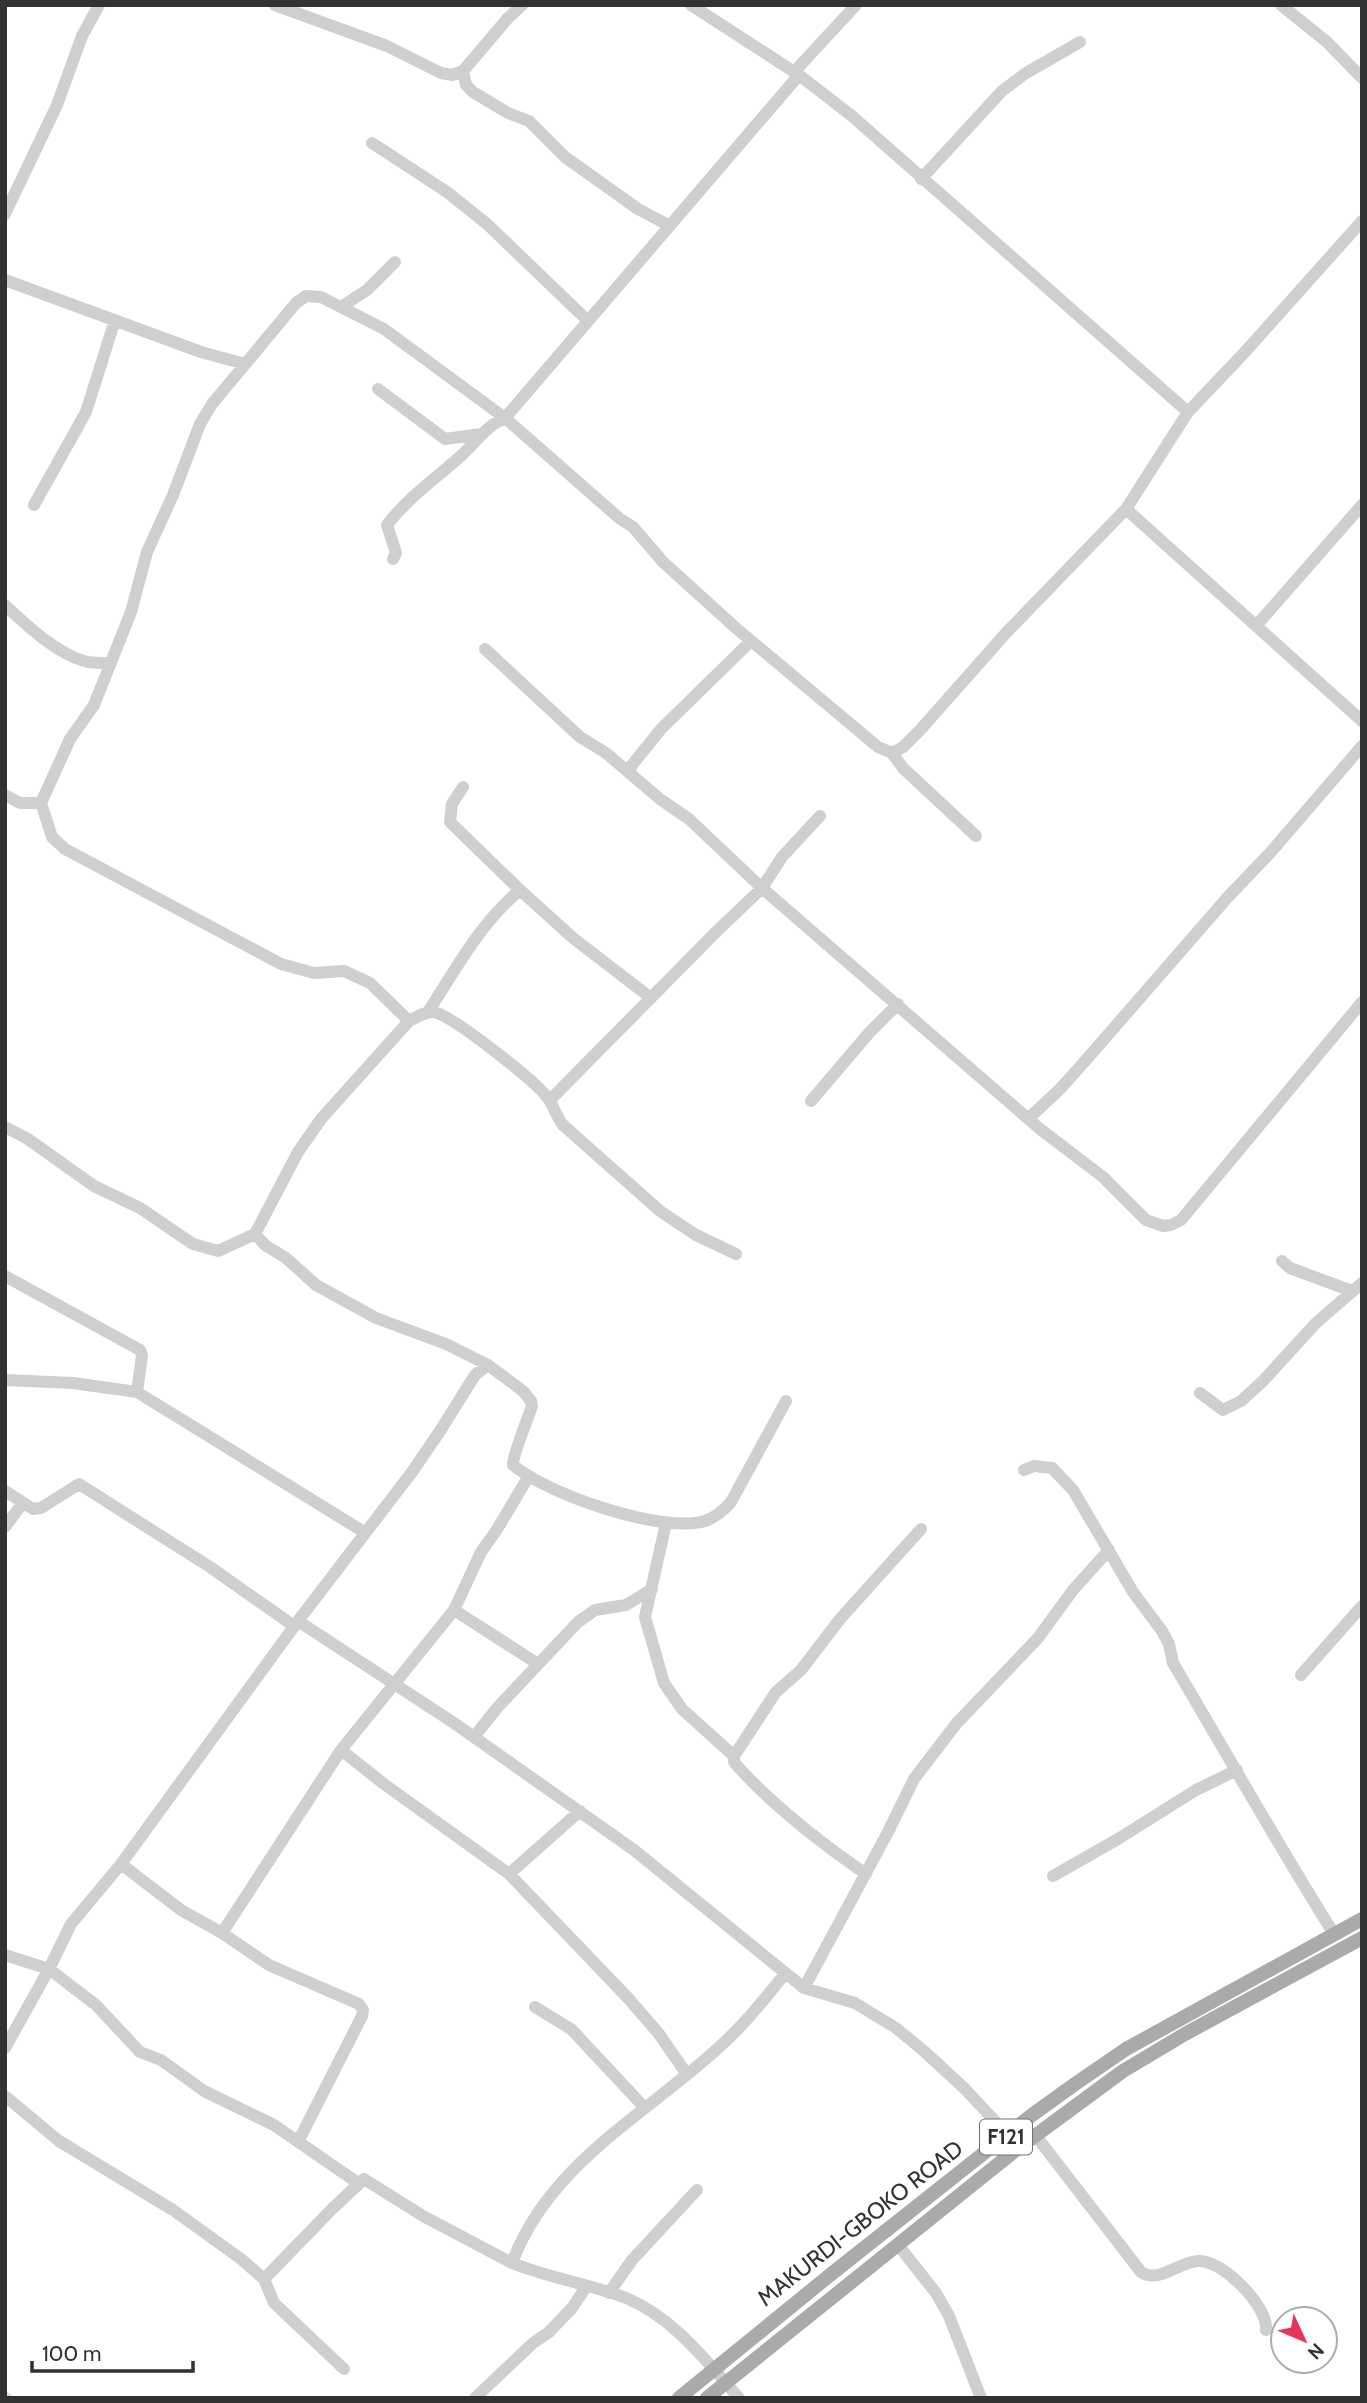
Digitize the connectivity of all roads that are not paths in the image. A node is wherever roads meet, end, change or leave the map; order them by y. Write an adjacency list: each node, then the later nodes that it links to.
1 (99, 5): 13 (street)
2 (275, 5): 8 (street)
3 (522, 5): 8 (street)
4 (691, 5): 9 (street)
5 (856, 5): 9 (street)
6 (1281, 5): 10 (street)
7 (1080, 42): 12 (street)
8 (463, 71): 15 (street)
9 (796, 74): 12 (street); 15 (street)
10 (1362, 78)
11 (372, 143): 20 (street)
12 (920, 179): 23 (street)
13 (5, 214)
14 (1362, 221): 23 (street)
15 (670, 226): 20 (street)
16 (395, 262): 18 (street)
17 (5, 280): 19 (street)
18 (341, 307): 21 (street); 24 (street)
19 (115, 320): 21 (street); 26 (street)
20 (588, 321): 24 (street)
21 (245, 364): 35 (street)
22 (378, 389): 25 (street)
23 (1188, 412): 28 (street)
24 (505, 418): 25 (street); 32 (street)
25 (481, 434): 29 (street)
26 (34, 505)
27 (1362, 505): 31 (street)
28 (1126, 509): 31 (street); 39 (street)
29 (393, 559)
30 (5, 605): 34 (street)
31 (1256, 626): 37 (street)
32 (751, 641): 39 (street); 40 (street)
33 (485, 649): 40 (street)
34 (89, 662): 35 (street); 36 (street)
35 (111, 663): 36 (street)
36 (101, 687): 43 (street)
37 (1362, 721)
38 (1362, 746): 55 (street)
39 (892, 753): 45 (street)
40 (629, 772): 46 (street)
41 (463, 787): 47 (street)
42 (5, 795): 43 (street)
43 (40, 803): 52 (street)
44 (820, 816): 46 (street)
45 (976, 836)
46 (762, 888): 48 (street); 50 (street)
47 (520, 890): 48 (street); 51 (street)
48 (651, 998): 53 (street)
49 (1362, 1002): 55 (street)
50 (898, 1004): 54 (street); 55 (street)
51 (428, 1012): 52 (street); 53 (street)
52 (409, 1021): 57 (street)
53 (550, 1100): 58 (street)
54 (811, 1101)
55 (1029, 1118)
56 (5, 1126): 57 (street)
57 (255, 1234): 62 (street)
58 (736, 1254)
59 (1282, 1261): 61 (street)
60 (5, 1276): 66 (street)
61 (1357, 1287): 67 (street)
62 (466, 1355): 63 (street); 64 (street)
63 (488, 1365): 64 (street); 70 (street)
64 (475, 1375): 76 (street)
65 (5, 1380): 66 (street)
66 (137, 1392): 76 (street)
67 (1200, 1394)
68 (786, 1401): 73 (street)
69 (1024, 1470): 77 (street)
70 (529, 1476): 73 (street); 81 (street)
71 (5, 1491): 72 (street)
72 (22, 1504): 74 (street); 83 (street)
73 (666, 1523): 78 (street)
74 (5, 1527)
75 (921, 1529): 89 (street)
76 (364, 1532): 83 (street)
77 (1109, 1549): 90 (street); 94 (street)
78 (652, 1589): 79 (street); 82 (street)
79 (625, 1605): 82 (street); 84 (street)
80 (1362, 1606): 85 (street)
81 (454, 1610): 84 (street); 86 (street)
82 (645, 1617): 89 (street)
83 (296, 1623): 86 (street); 92 (street)
84 (538, 1664): 87 (street)
85 (1301, 1675)
86 (395, 1685): 87 (street); 88 (street)
87 (474, 1737): 91 (street)
88 (341, 1750): 93 (street); 97 (street)
89 (734, 1756): 94 (street)
90 (1237, 1770): 95 (street); 98 (street)
91 (580, 1811): 93 (street); 102 (street)
92 (121, 1864): 97 (street); 101 (street)
93 (509, 1874): 106 (street)
94 (866, 1874): 103 (street)
95 (1053, 1876)
96 (1362, 1919): 98 (main road, MAKURDI-GBOKO ROAD / F121)
97 (222, 1933): 111 (street)
98 (1334, 1934): 109 (main road, MAKURDI-GBOKO ROAD / F121)
99 (1362, 1938): 110 (main road, F121)
100 (5, 1955): 101 (street)
101 (49, 1969): 105 (street); 111 (street)
102 (785, 1974): 103 (street); 106 (street)
103 (804, 1988): 109 (street)
104 (535, 2007): 108 (street)
105 (5, 2048)
106 (686, 2073): 108 (street)
107 (5, 2096): 116 (street)
108 (645, 2107): 115 (street)
109 (1008, 2135): 121 (main road, MAKURDI-GBOKO ROAD / F121)
110 (1036, 2136): 114 (main road, F121); 119 (street)
111 (298, 2142): 112 (street)
112 (358, 2183): 115 (street); 116 (street)
113 (697, 2190): 118 (street)
114 (898, 2245): 122 (main road, F121); 127 (street)
115 (512, 2263): 117 (street)
116 (264, 2279): 120 (street)
117 (586, 2287): 118 (street); 123 (street)
118 (610, 2293): 121 (street)
119 (1266, 2330)
120 (344, 2369)
121 (712, 2370): 122 (street); 124 (main road, MAKURDI-GBOKO ROAD / F121)
122 (725, 2382): 125 (main road, F121); 126 (street)
123 (475, 2398)
124 (679, 2398)
125 (707, 2398)
126 (740, 2398)
127 (981, 2398)

